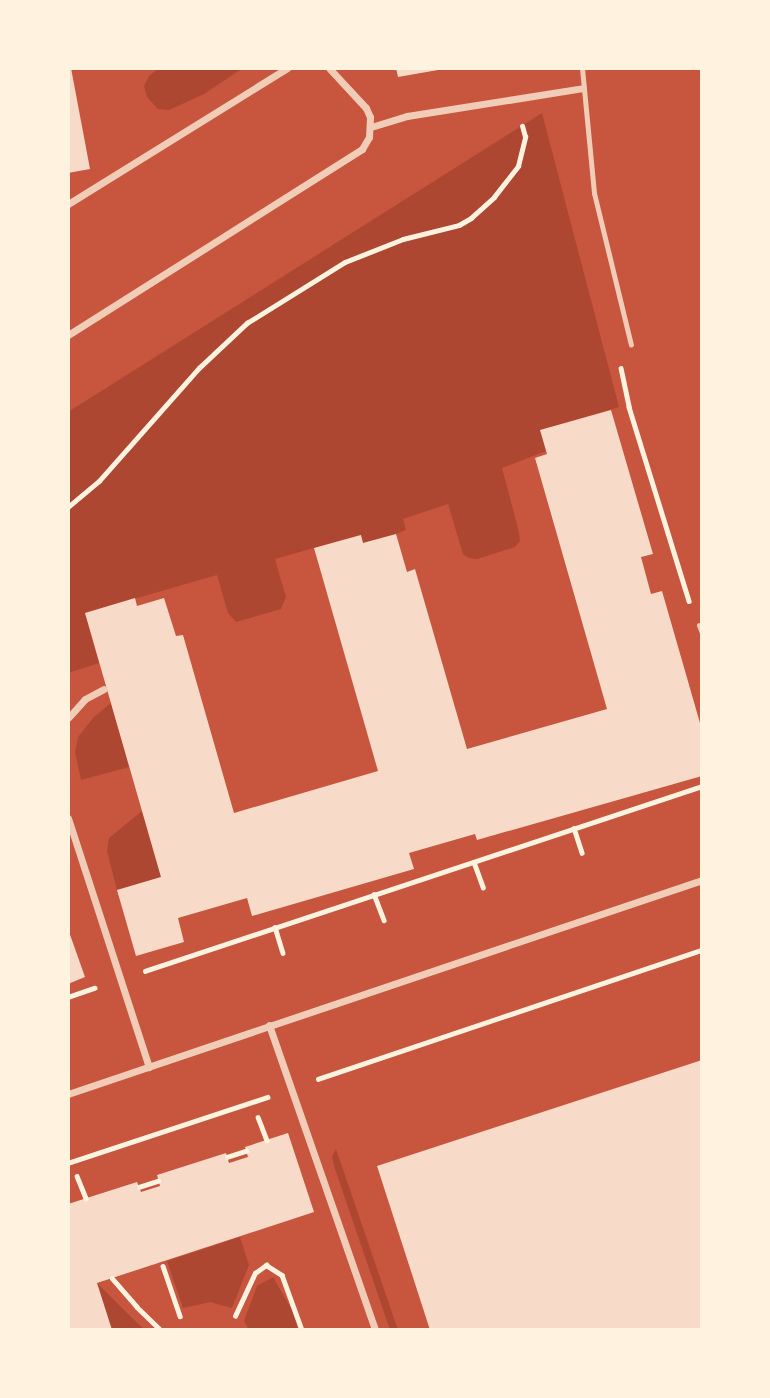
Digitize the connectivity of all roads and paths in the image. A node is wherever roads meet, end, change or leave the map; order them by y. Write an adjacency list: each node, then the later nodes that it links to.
1 (287, 68): 7 (street)
2 (329, 68): 6 (street)
3 (582, 68): 4 (lane)
4 (583, 88): 5 (street); 9 (lane)
5 (516, 100): 6 (street); 10 (path)
6 (371, 127): 8 (street)
7 (68, 204)
8 (68, 335)
9 (631, 345): 11 (path)
10 (68, 507)
11 (690, 605)
12 (699, 625): 13 (lane)
13 (702, 633)
14 (104, 689): 15 (street)
15 (68, 718)
16 (702, 786): 18 (path)
17 (68, 818): 28 (street)
18 (574, 828): 19 (path); 20 (path)
19 (582, 853)
20 (474, 862): 22 (path); 23 (path)
21 (702, 880): 30 (street)
22 (483, 887)
23 (374, 894): 24 (path); 25 (path)
24 (384, 920)
25 (275, 927): 27 (path); 28 (path)
26 (702, 950): 32 (path)
27 (284, 953)
28 (120, 979): 29 (path); 31 (street)
29 (68, 996)
30 (269, 1025): 31 (street); 32 (street)
31 (149, 1067): 33 (street)
32 (290, 1088): 38 (path); 49 (street)
33 (68, 1094)
34 (258, 1117): 35 (path)
35 (267, 1140)
36 (246, 1151): 37 (path)
37 (227, 1157)
38 (68, 1163)
39 (77, 1176): 42 (path)
40 (158, 1181): 41 (path)
41 (139, 1187)
42 (86, 1198)
43 (163, 1266): 45 (path)
44 (112, 1278): 47 (path)
45 (180, 1316)
46 (235, 1316): 48 (path)
47 (162, 1330)
48 (302, 1330)
49 (375, 1330)

